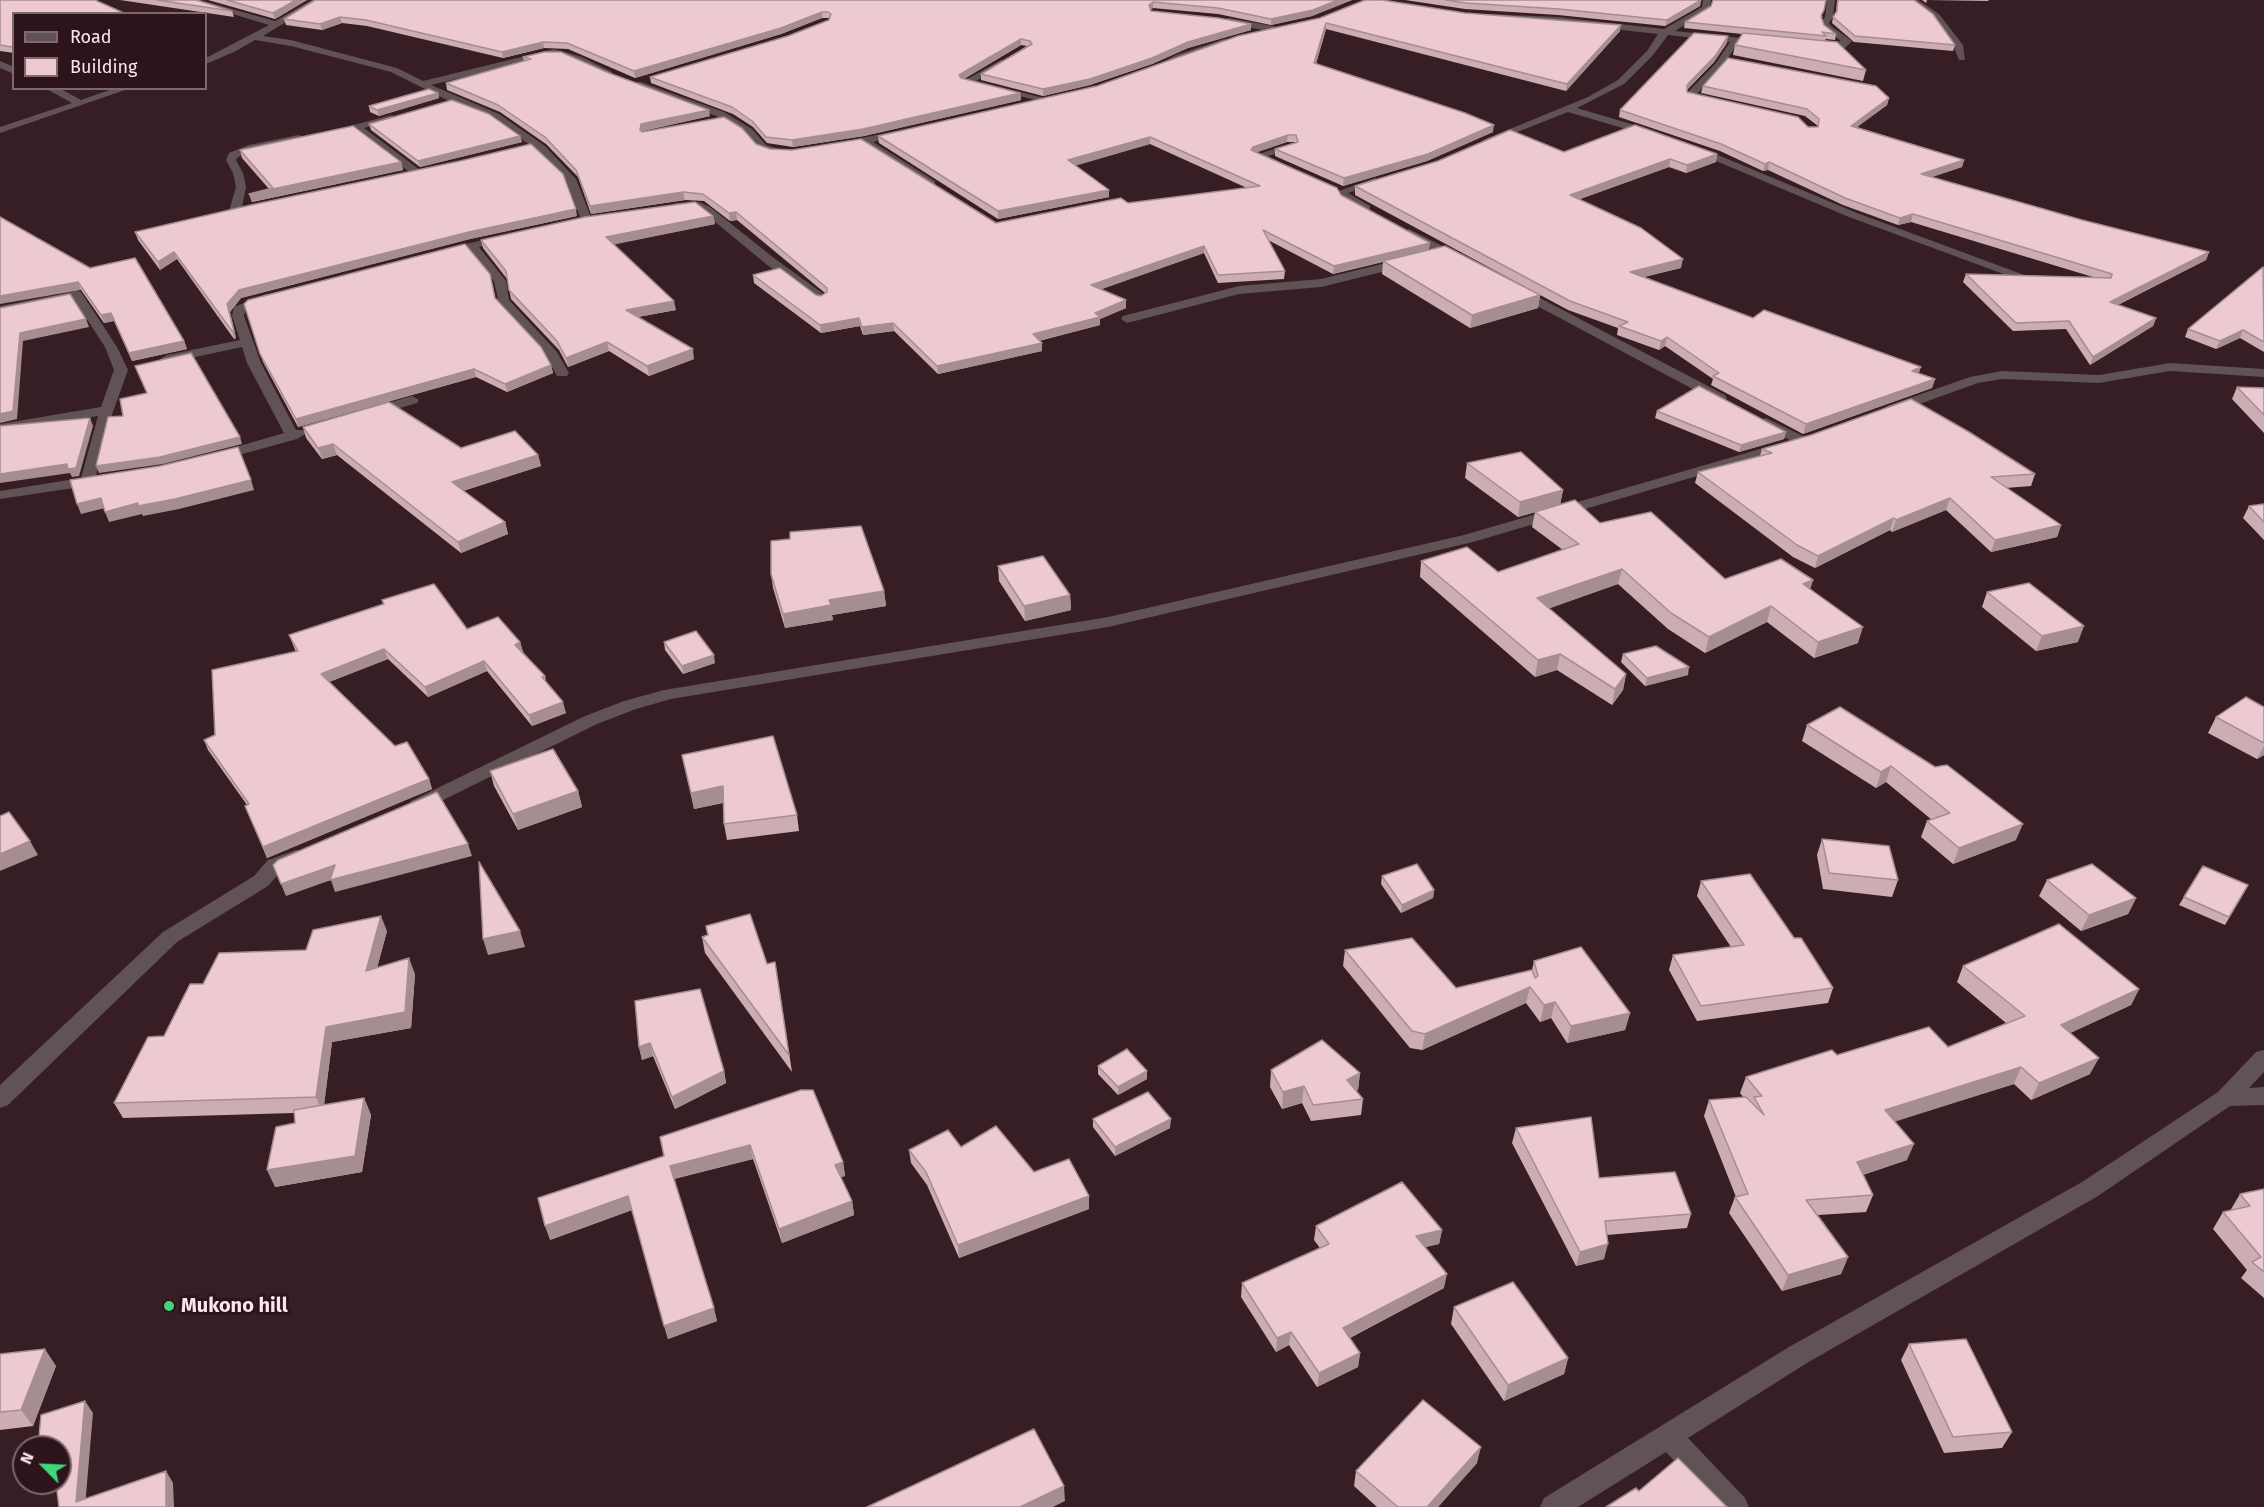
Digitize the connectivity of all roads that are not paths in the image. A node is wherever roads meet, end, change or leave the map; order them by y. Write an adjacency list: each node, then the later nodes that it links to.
1 (190, 0): 8 (street)
2 (318, 0): 8 (street)
3 (1707, 0): 9 (street)
4 (1831, 0): 15 (street)
5 (1912, 0): 16 (street)
6 (1475, 15): 9 (street)
7 (1218, 19): 10 (street)
8 (277, 24): 11 (street)
9 (1667, 32): 13 (street); 32 (street)
10 (1250, 35)
11 (255, 37): 18 (street); 22 (street)
12 (1235, 38): 19 (street)
13 (1736, 40): 14 (street); 28 (street)
14 (1769, 44)
15 (1803, 47)
16 (1962, 58)
17 (1006, 60): 27 (street)
18 (207, 61)
19 (1146, 72)
20 (655, 78): 21 (street)
21 (635, 83): 22 (street); 34 (street)
22 (421, 84): 26 (street)
23 (54, 90): 29 (street)
24 (120, 90): 29 (street)
25 (1059, 97): 27 (street)
26 (454, 100): 30 (street); 53 (street)
27 (1045, 101): 31 (street)
28 (1719, 102)
29 (80, 104): 38 (street)
30 (433, 106)
31 (1018, 107)
32 (1567, 108): 39 (street); 41 (street)
33 (401, 116): 36 (street)
34 (728, 118): 35 (street); 45 (street)
35 (710, 123)
36 (358, 128): 47 (street); 50 (street)
37 (917, 129): 40 (street)
38 (0, 130)
39 (1667, 139)
40 (864, 141): 43 (street); 49 (street)
41 (1478, 144)
42 (1686, 145): 60 (street)
43 (833, 146)
44 (1292, 146): 46 (street)
45 (793, 152)
46 (1288, 169)
47 (399, 176)
48 (1383, 179): 52 (street)
49 (946, 192)
50 (268, 206)
51 (667, 208): 63 (street)
52 (1377, 214)
53 (586, 220)
54 (1396, 225): 57 (street)
55 (516, 236): 56 (street)
56 (471, 244): 58 (street); 68 (street)
57 (1445, 252): 59 (street); 65 (street)
58 (428, 256)
59 (1466, 263)
60 (2020, 276)
61 (1509, 286): 71 (street)
62 (273, 296): 66 (street)
63 (821, 298)
64 (0, 310): 72 (street)
65 (1127, 319)
66 (246, 342): 67 (street); 78 (street)
67 (155, 362)
68 (562, 373)
69 (2264, 373): 74 (street)
70 (412, 400): 75 (street)
71 (1729, 402)
72 (106, 410): 76 (street); 81 (street)
73 (1750, 413): 83 (street)
74 (1881, 413)
75 (357, 417)
76 (0, 428)
77 (314, 429): 78 (street)
78 (292, 436): 79 (street)
79 (206, 460)
80 (109, 478): 81 (street)
81 (87, 482): 82 (street)
82 (0, 495)
83 (404, 811)
84 (307, 851): 88 (street)
85 (2264, 1058): 87 (street)
86 (2264, 1096): 87 (street)
87 (2226, 1098): 89 (street)
88 (0, 1099)
89 (1668, 1436): 90 (street); 91 (street)
90 (1554, 1507)
91 (1735, 1507)

